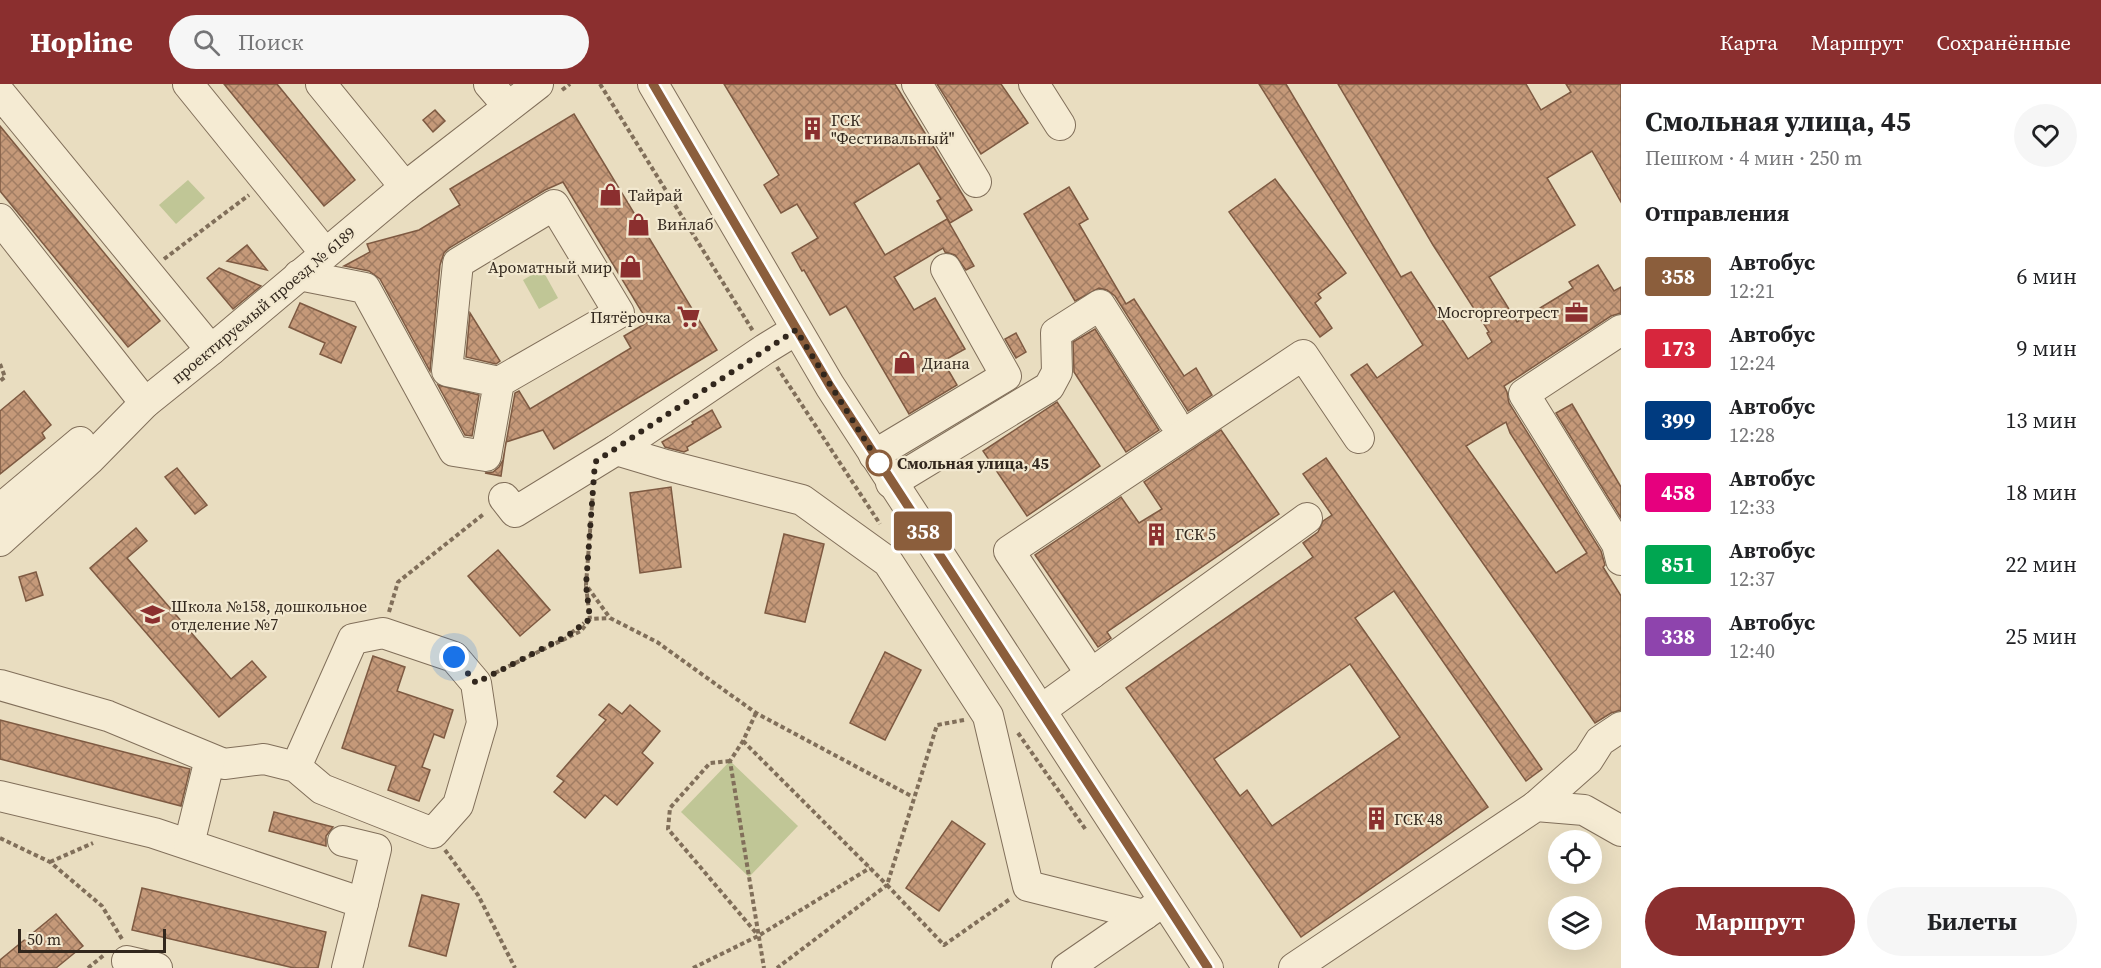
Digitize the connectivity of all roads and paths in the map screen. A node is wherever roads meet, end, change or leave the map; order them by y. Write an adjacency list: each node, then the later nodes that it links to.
1 (188, 84): 11 (street)
2 (321, 84): 13 (street)
3 (538, 84): 9 (street, проектируемый проезд № 6189)
4 (600, 84): 21 (path)
5 (653, 84): 19 (street)
6 (917, 84): 12 (street)
7 (1034, 84): 10 (street)
8 (0, 93): 17 (street)
9 (499, 95): 13 (street, проектируемый проезд № 6189)
10 (1060, 125)
11 (268, 181): 15 (street); 17 (path)
12 (976, 182)
13 (405, 187): 15 (street, проектируемый проезд № 6189)
14 (0, 219): 26 (street)
15 (325, 253): 18 (street, проектируемый проезд № 6189)
16 (946, 269): 31 (street)
17 (147, 272): 22 (street)
18 (299, 275): 22 (street, проектируемый проезд № 6189); 25 (street)
19 (796, 330): 21 (street); 31 (street)
20 (1621, 330): 39 (street)
21 (765, 349): 28 (street)
22 (211, 350): 26 (street, проектируемый проезд № 6189)
23 (0, 364): 24 (path)
24 (0, 380)
25 (499, 382): 25 (street)
26 (145, 403): 30 (street, проектируемый проезд № 6189)
27 (1173, 420): 34 (street)
28 (648, 428): 32 (street); 33 (street)
29 (1359, 438): 44 (street)
30 (102, 447): 36 (street); 38 (street, проектируемый проезд № 6189)
31 (874, 455): 34 (street)
32 (605, 456): 33 (street); 35 (street); 40 (path)
33 (666, 465): 49 (street)
34 (891, 483): 47 (street)
35 (504, 498): 43 (path)
36 (0, 510)
37 (1307, 518): 44 (street)
38 (0, 541)
39 (1621, 560)
40 (586, 585): 41 (path); 42 (path)
41 (610, 618): 42 (path); 48 (path)
42 (590, 619): 45 (path)
43 (383, 633): 45 (street); 54 (street)
44 (1091, 674): 47 (street)
45 (476, 683): 59 (street)
46 (0, 685): 52 (street)
47 (1041, 710): 67 (street)
48 (756, 713): 51 (path); 56 (path)
49 (988, 716): 56 (path); 65 (street)
50 (1621, 727): 57 (street)
51 (743, 741): 53 (path); 63 (path)
52 (210, 759): 54 (street); 62 (street)
53 (730, 761): 68 (path); 68 (path)
54 (296, 767): 59 (street)
55 (0, 795): 62 (street)
56 (913, 797): 64 (path)
57 (1536, 806): 58 (street); 78 (street)
58 (1621, 831)
59 (433, 833): 72 (path)
60 (0, 838): 69 (path)
61 (343, 841): 66 (street)
62 (189, 844): 66 (street)
63 (870, 868): 64 (path); 68 (path)
64 (887, 885): 65 (path); 75 (path)
65 (1028, 886): 67 (street)
66 (363, 903): 71 (street)
67 (1154, 908): 76 (street); 77 (street)
68 (758, 936): 73 (path); 74 (path)
69 (125, 950): 70 (street)
70 (157, 968)
71 (347, 968)
72 (515, 968)
73 (693, 968)
74 (764, 968)
75 (777, 968)
76 (1067, 968)
77 (1208, 968)
78 (1294, 968)

